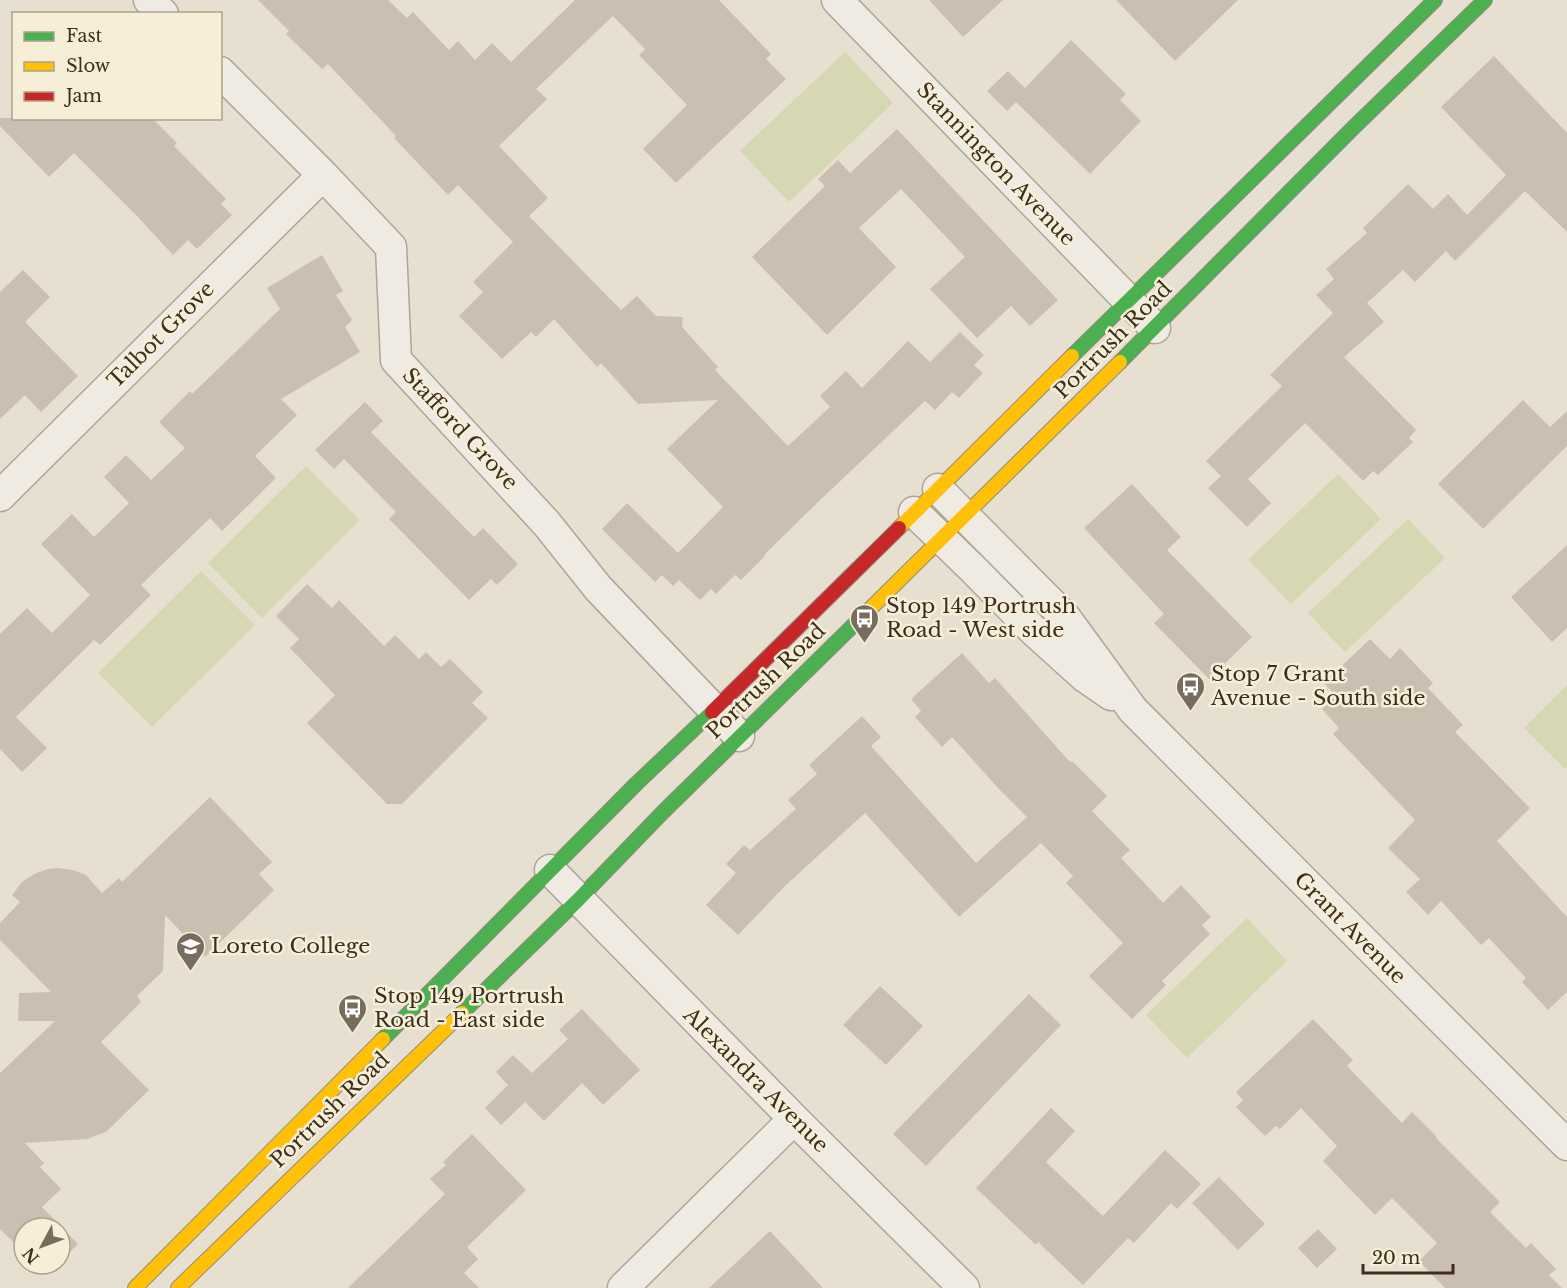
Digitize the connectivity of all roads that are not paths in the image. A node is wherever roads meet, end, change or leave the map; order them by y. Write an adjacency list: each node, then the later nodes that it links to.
1 (149, 0): 5 (street)
2 (837, 0): 8 (street, Stannington Avenue)
3 (1435, 0): 8 (highway, Portrush Road)
4 (1485, 0): 9 (highway, Portrush Road)
5 (161, 12)
6 (222, 74): 7 (street, Stafford Grove)
7 (322, 175): 11 (street, Talbot Grove); 15 (street, Stafford Grove)
8 (1129, 301): 9 (street, Stannington Avenue); 10 (highway, Portrush Road)
9 (1155, 328): 13 (highway, Portrush Road)
10 (938, 489): 12 (highway, Portrush Road); 13 (street, Grant Avenue)
11 (0, 496)
12 (914, 512): 14 (street, Grant Avenue); 15 (highway, Portrush Road)
13 (964, 515): 14 (highway, Portrush Road); 16 (street, Grant Avenue)
14 (941, 538): 16 (street, Grant Avenue); 17 (highway, Portrush Road)
15 (714, 710): 17 (street, Stafford Grove); 18 (highway, Portrush Road)
16 (1133, 710): 21 (street, Grant Avenue)
17 (739, 736): 19 (highway, Portrush Road)
18 (550, 870): 19 (street, Alexandra Avenue); 22 (highway, Portrush Road)
19 (578, 900): 20 (street, Alexandra Avenue); 23 (highway, Portrush Road)
20 (794, 1119): 24 (street); 25 (street, Alexandra Avenue)
21 (1567, 1145)
22 (135, 1288)
23 (178, 1288)
24 (623, 1288)
25 (964, 1288)

